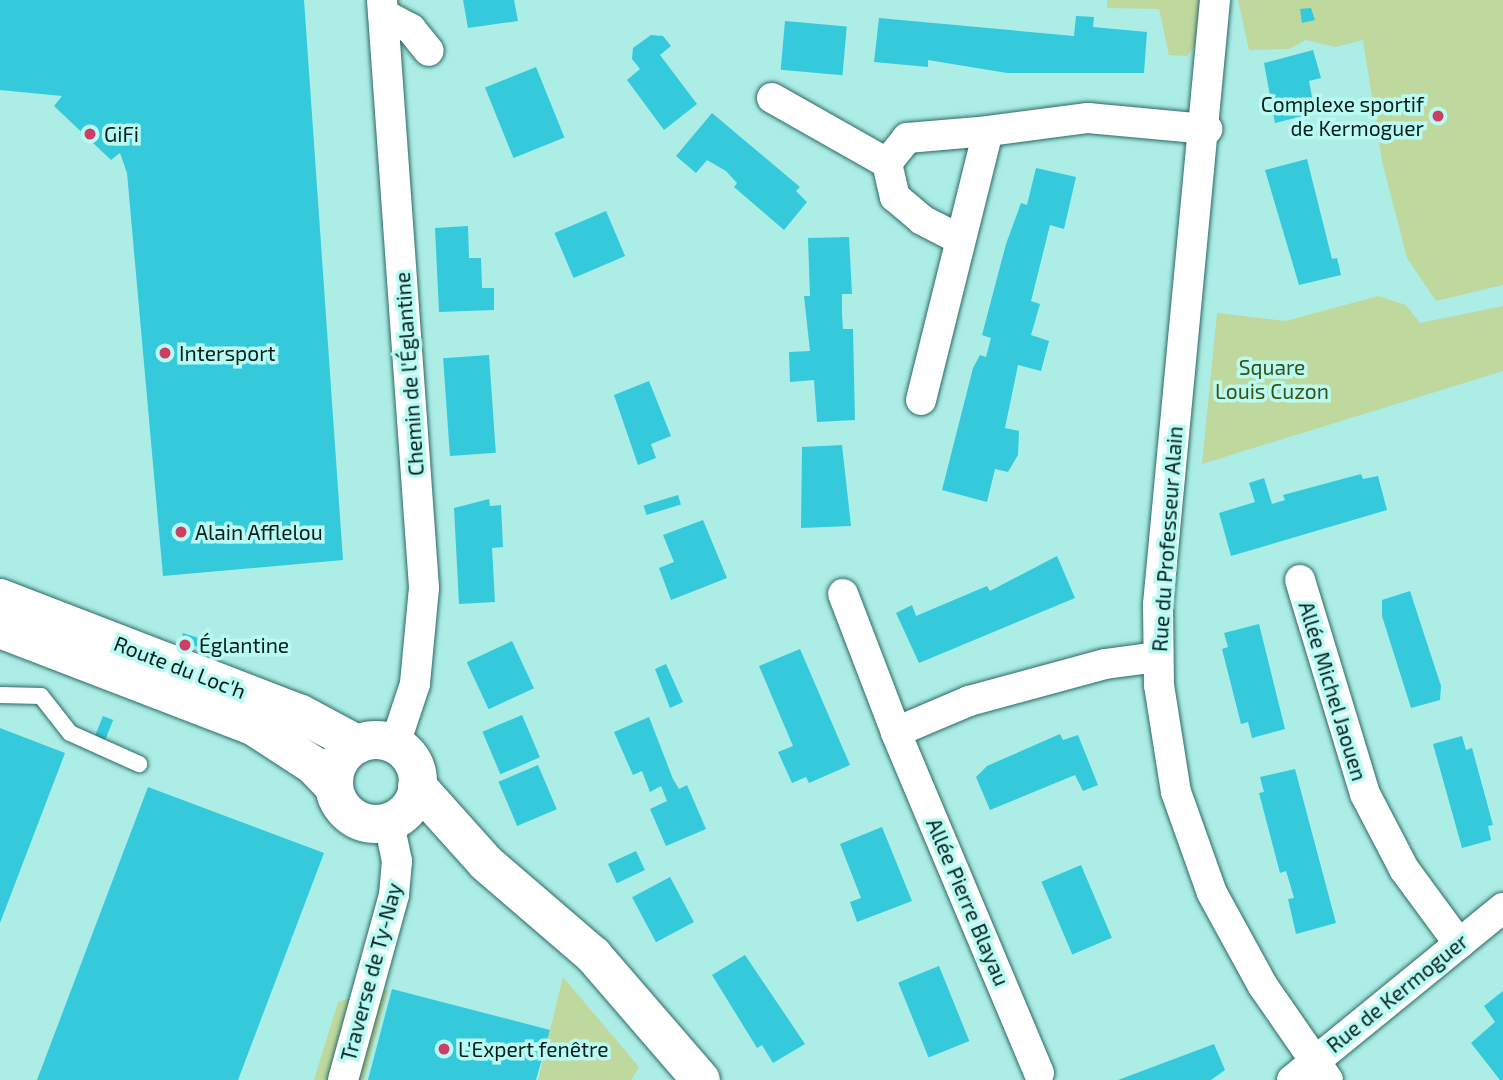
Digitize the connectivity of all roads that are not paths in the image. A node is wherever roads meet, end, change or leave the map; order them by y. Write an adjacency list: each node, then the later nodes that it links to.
1 (1215, 0): 5 (street, Rue du Professeur Alain)
2 (382, 7): 3 (street); 18 (street, Chemin de l'Églantine)
3 (429, 51)
4 (772, 98): 7 (street)
5 (1207, 129): 6 (street); 14 (street, Rue du Professeur Alain)
6 (988, 131): 7 (street); 8 (street)
7 (887, 163): 8 (street)
8 (959, 239): 9 (street)
9 (921, 400)
10 (1300, 580): 25 (street, Allée Michel Jaouen)
11 (843, 594): 16 (street, Allée Pierre Blayau)
12 (0, 598): 17 (main road, Route du Loc'h)
13 (0, 629): 21 (main road, Route du Loc'h)
14 (1157, 657): 16 (street); 27 (street, Rue du Professeur Alain)
15 (0, 695): 19 (lane)
16 (896, 732): 26 (street, Allée Pierre Blayau)
17 (357, 744): 18 (main road); 21 (main road)
18 (395, 744): 20 (main road)
19 (139, 764)
20 (417, 786): 22 (main road); 23 (main road)
21 (334, 787): 22 (main road)
22 (393, 820): 23 (main road); 28 (street, Traverse de Ty-Nay)
23 (486, 863): 29 (main road)
24 (1503, 908): 25 (street, Rue de Kermoguer)
25 (1459, 944): 27 (street, Rue de Kermoguer)
26 (1040, 1073)
27 (1311, 1074)
28 (343, 1080)
29 (701, 1080)

